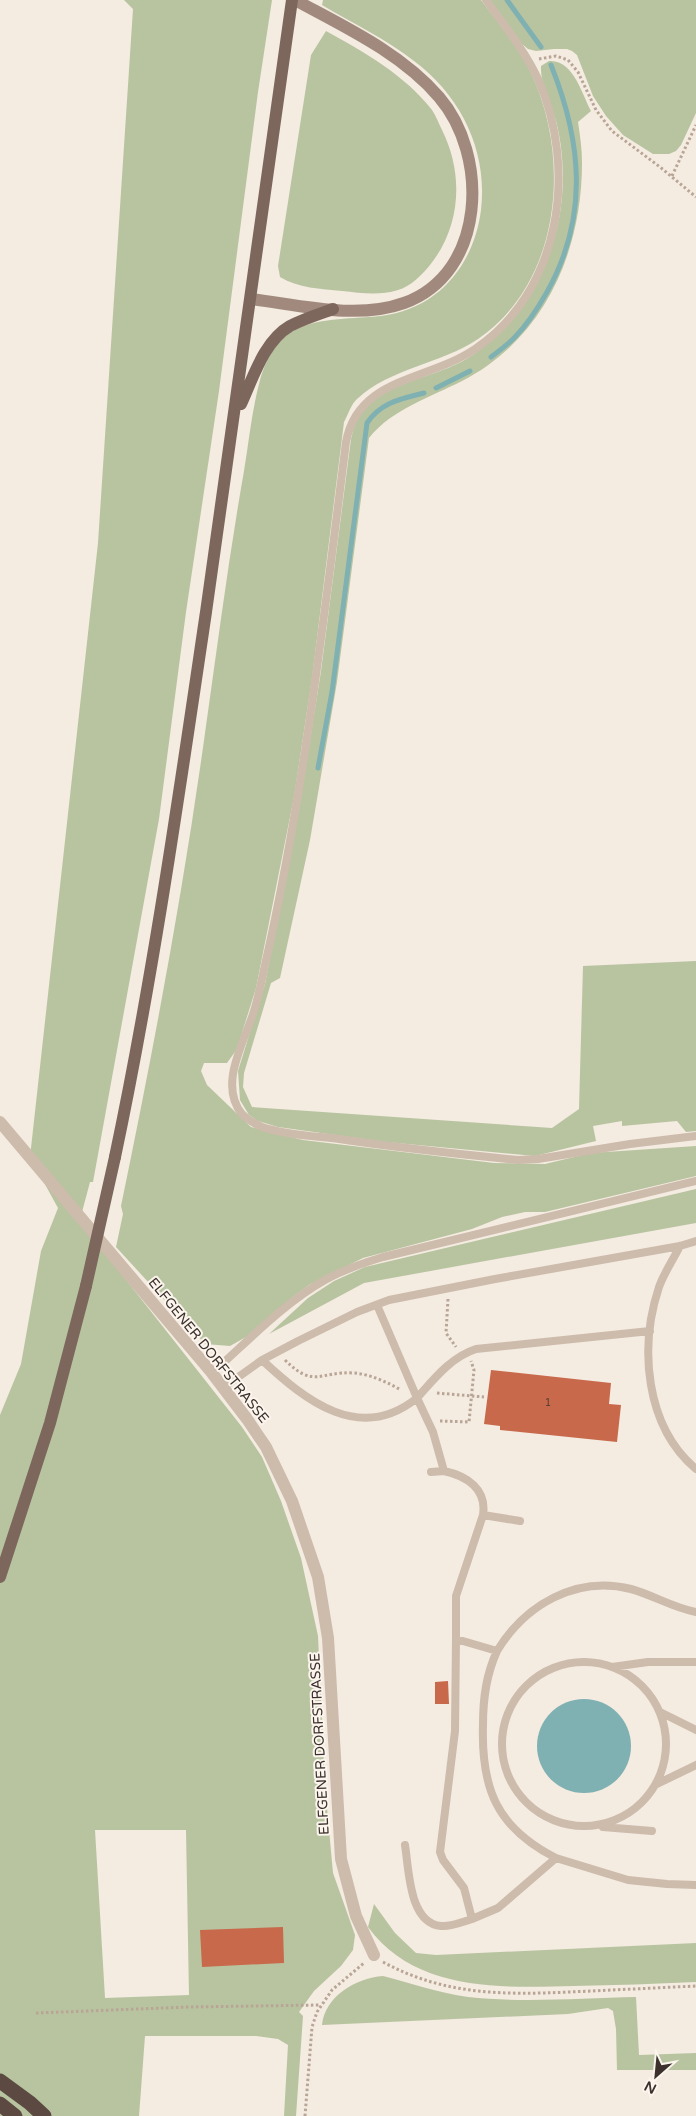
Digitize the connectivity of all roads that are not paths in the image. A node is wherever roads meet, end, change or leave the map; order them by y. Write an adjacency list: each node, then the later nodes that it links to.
1 (294, 0): 3 (main road); 4 (street)
2 (486, 0): 7 (lane)
3 (251, 299): 4 (street); 5 (main road)
4 (333, 309): 5 (main road)
5 (235, 415): 22 (main road, bridge)
6 (0, 1122): 14 (street, ELFGENER DORFSTRASSE)
7 (696, 1136)
8 (696, 1181): 14 (lane)
9 (696, 1241): 10 (lane)
10 (680, 1246): 11 (lane); 12 (lane)
11 (377, 1304): 13 (lane); 16 (lane)
12 (650, 1331): 16 (lane); 17 (lane)
13 (262, 1360): 15 (lane); 16 (lane)
14 (212, 1373): 15 (street, ELFGENER DORFSTRASSE)
15 (223, 1388): 38 (street, ELFGENER DORFSTRASSE)
16 (417, 1398): 18 (lane)
17 (696, 1468)
18 (444, 1471): 19 (lane); 20 (lane)
19 (431, 1472)
20 (483, 1515): 21 (lane); 24 (lane)
21 (520, 1521)
22 (0, 1577)
23 (696, 1612): 25 (lane)
24 (456, 1640): 25 (lane); 37 (lane)
25 (497, 1650): 35 (lane)
26 (696, 1662): 27 (lane)
27 (612, 1667): 28 (lane); 32 (lane)
28 (660, 1712): 29 (lane); 31 (lane)
29 (696, 1730)
30 (696, 1765): 31 (lane)
31 (656, 1784): 32 (lane)
32 (596, 1826): 33 (lane)
33 (652, 1831)
34 (405, 1845): 37 (lane)
35 (556, 1858): 36 (lane); 37 (lane)
36 (696, 1885)
37 (472, 1919)
38 (374, 1955)
39 (0, 2081): 42 (highway)
40 (0, 2104): 41 (highway)
41 (15, 2116)
42 (44, 2116)

